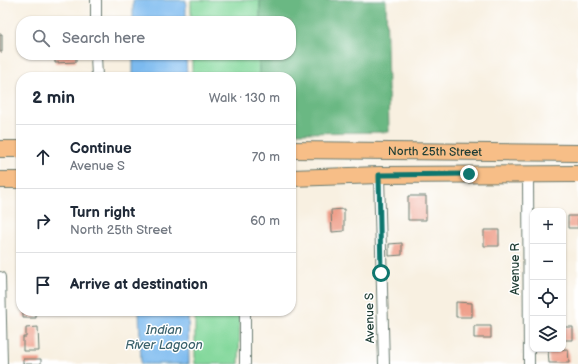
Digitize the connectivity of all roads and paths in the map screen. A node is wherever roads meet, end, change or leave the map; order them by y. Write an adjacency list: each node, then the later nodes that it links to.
1 (96, 0): 2 (street)
2 (96, 16)
3 (96, 60): 4 (street)
4 (97, 72)
5 (0, 149): 6 (main road)
6 (16, 149)
7 (296, 150): 8 (main road, North 25th Street)
8 (578, 153)
9 (528, 174): 10 (main road, North 25th Street); 11 (main road, North 25th Street); 20 (street, Avenue R)
10 (578, 174)
11 (379, 175): 12 (main road, North 25th Street); 19 (street, Avenue S)
12 (296, 178)
13 (0, 180): 14 (main road)
14 (16, 180)
15 (0, 277): 17 (street)
16 (245, 316): 18 (street)
17 (2, 364)
18 (244, 364)
19 (384, 364)
20 (529, 364)

